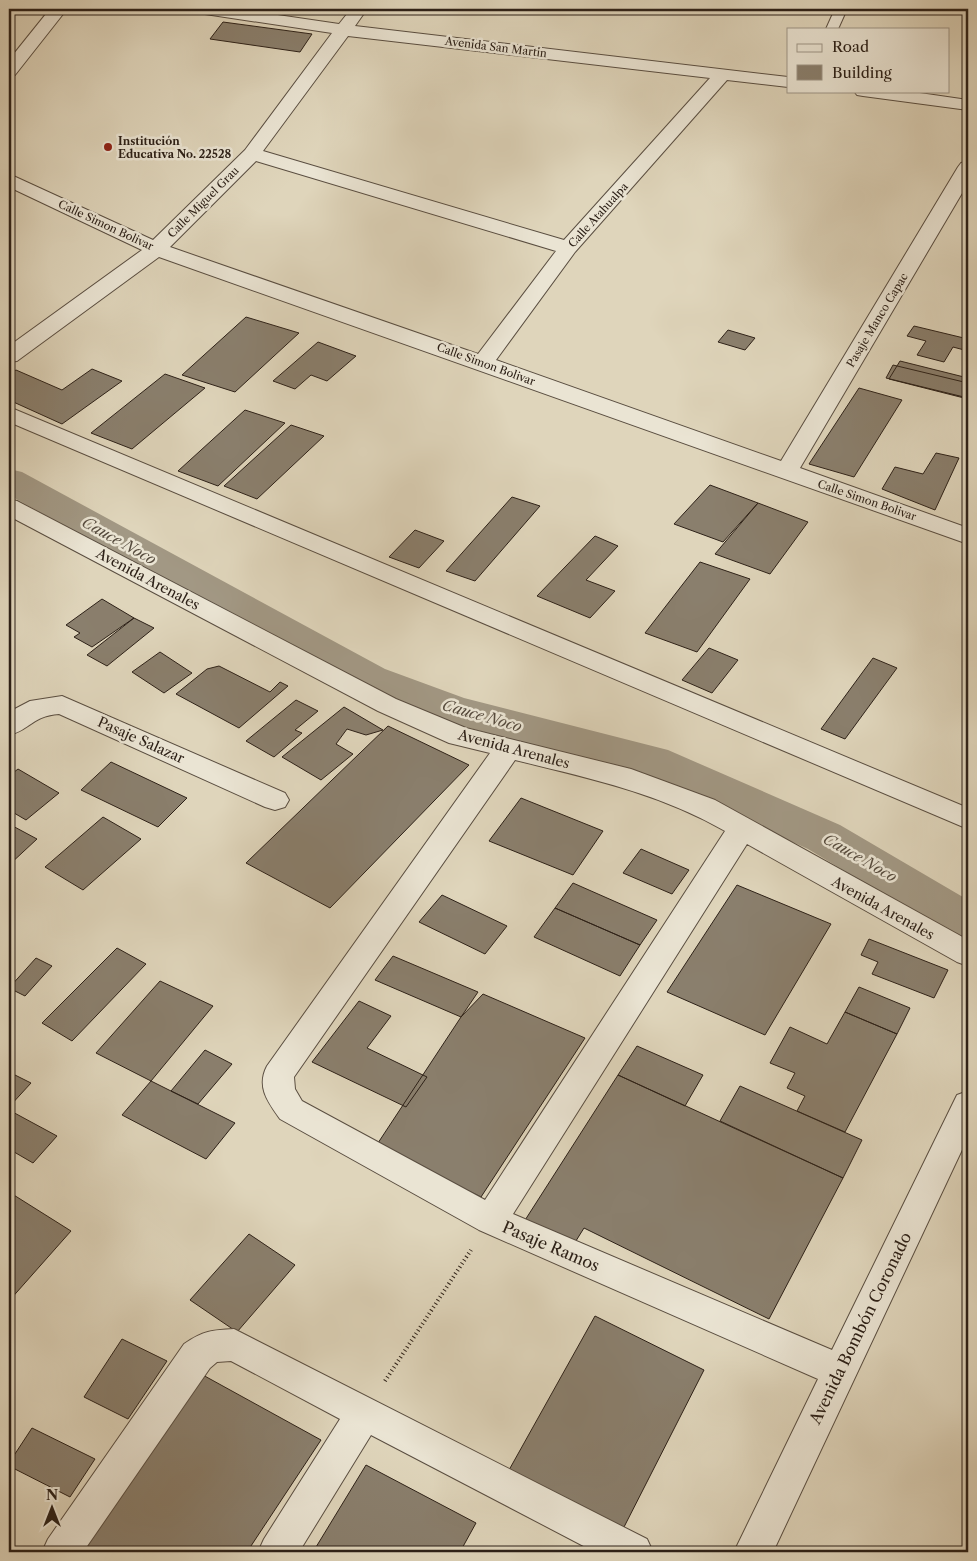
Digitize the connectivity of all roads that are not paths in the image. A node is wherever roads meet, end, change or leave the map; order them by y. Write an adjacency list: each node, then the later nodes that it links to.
1 (60, 9): 7 (street)
2 (205, 9): 6 (street, Avenida San Martin)
3 (360, 9): 6 (street, Calle Miguel Grau)
4 (841, 9): 5 (lane)
5 (832, 28)
6 (345, 30): 8 (street, Avenida San Martin); 12 (street, Calle Miguel Grau)
7 (9, 71)
8 (722, 74): 9 (street, Avenida San Martin); 15 (street, Calle Atahualpa)
9 (787, 82)
10 (870, 92): 11 (street)
11 (968, 105)
12 (252, 154): 15 (street); 16 (street, Calle Miguel Grau)
13 (968, 167): 20 (street, Pasaje Manco Capac)
14 (9, 180): 16 (street, Calle Simon Bolivar)
15 (568, 248): 18 (street, Calle Atahualpa)
16 (156, 249): 17 (street, Calle Miguel Grau); 18 (street, Calle Simon Bolivar)
17 (9, 356)
18 (483, 363): 20 (street, Calle Simon Bolivar)
19 (9, 414): 26 (street)
20 (786, 472): 22 (street, Calle Simon Bolivar)
21 (9, 506): 24 (street, Avenida Arenales)
22 (968, 536)
23 (9, 726): 25 (street, Pasaje Salazar)
24 (508, 749): 27 (street, Avenida Arenales); 30 (street, Pasaje Ramos)
25 (275, 800)
26 (968, 819)
27 (742, 828): 28 (street, Avenida Arenales); 30 (street)
28 (968, 954)
29 (968, 1104): 31 (street, Avenida Bombón Coronado)
30 (491, 1220): 31 (street, Pasaje Ramos)
31 (840, 1371): 36 (street, Avenida Bombón Coronado)
32 (364, 1413): 33 (street); 34 (street); 35 (street)
33 (61, 1552)
34 (277, 1552)
35 (634, 1552)
36 (753, 1552)

